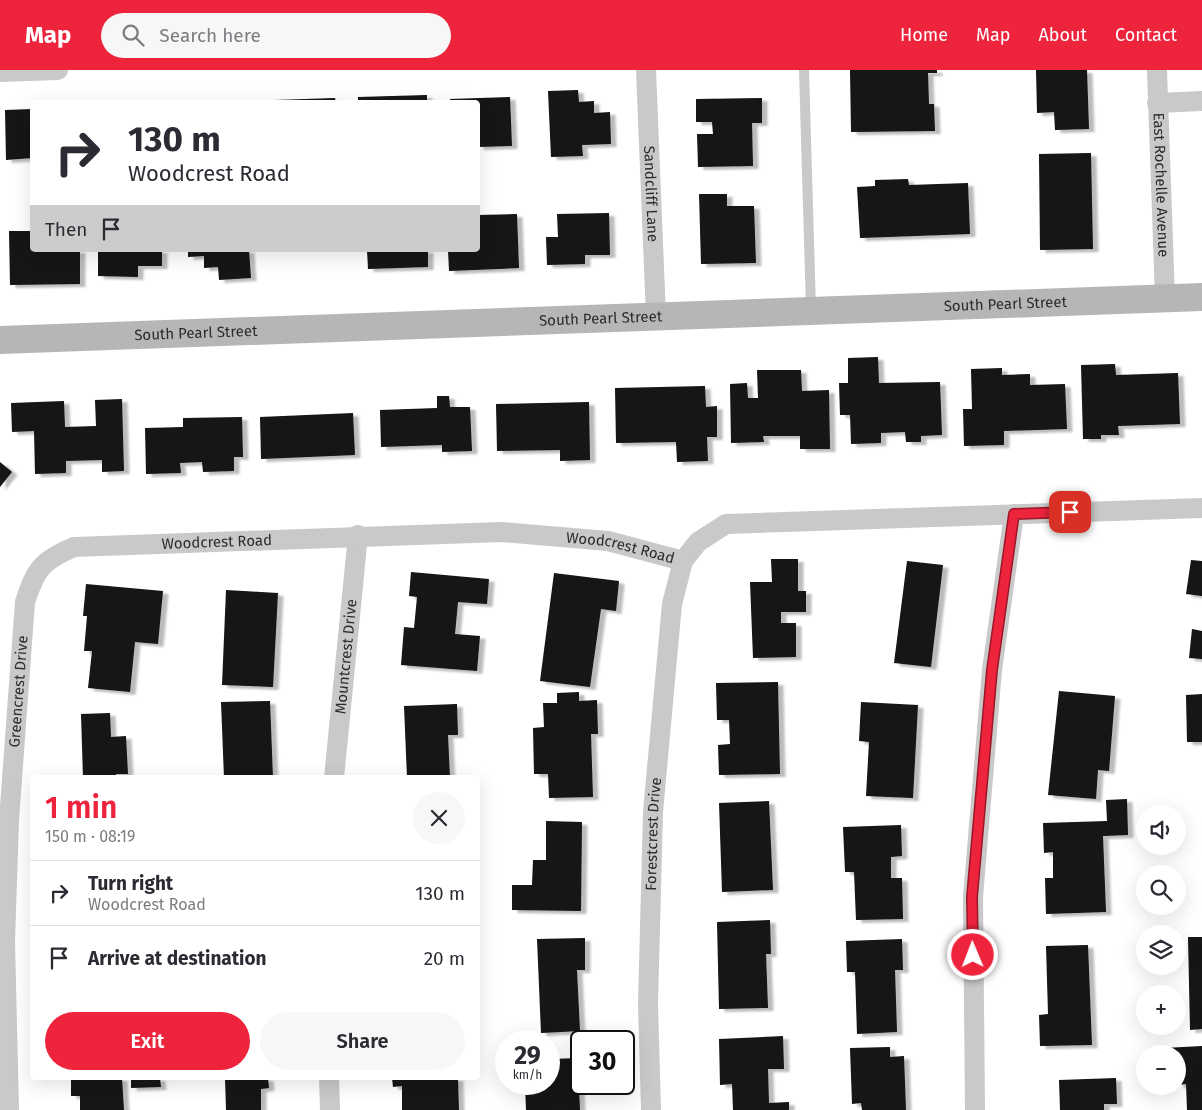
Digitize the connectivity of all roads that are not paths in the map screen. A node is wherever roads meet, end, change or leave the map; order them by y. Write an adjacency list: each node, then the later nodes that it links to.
1 (58, 70): 5 (street)
2 (646, 70): 11 (street, Sandcliff Lane)
3 (804, 70): 10 (lane)
4 (1156, 70): 7 (street, East Rochelle Avenue)
5 (0, 72)
6 (1202, 101): 7 (street)
7 (1157, 103): 9 (street, East Rochelle Avenue)
8 (1202, 298): 9 (street, South Pearl Street)
9 (1165, 299): 10 (street, South Pearl Street)
10 (811, 310): 11 (street, South Pearl Street)
11 (656, 317): 12 (street, South Pearl Street)
12 (0, 340)
13 (1202, 508): 14 (street, Woodcrest Road)
14 (1014, 514): 16 (street, Woodcrest Road); 23 (street)
15 (358, 535): 16 (street, Woodcrest Road); 17 (street, Woodcrest Road); 18 (street, Mountcrest Drive)
16 (683, 561): 22 (street, Forestcrest Drive)
17 (34, 575): 20 (street, Greencrest Drive)
18 (334, 775)
19 (329, 1080): 21 (street)
20 (9, 1110)
21 (330, 1110)
22 (651, 1110)
23 (975, 1110)

